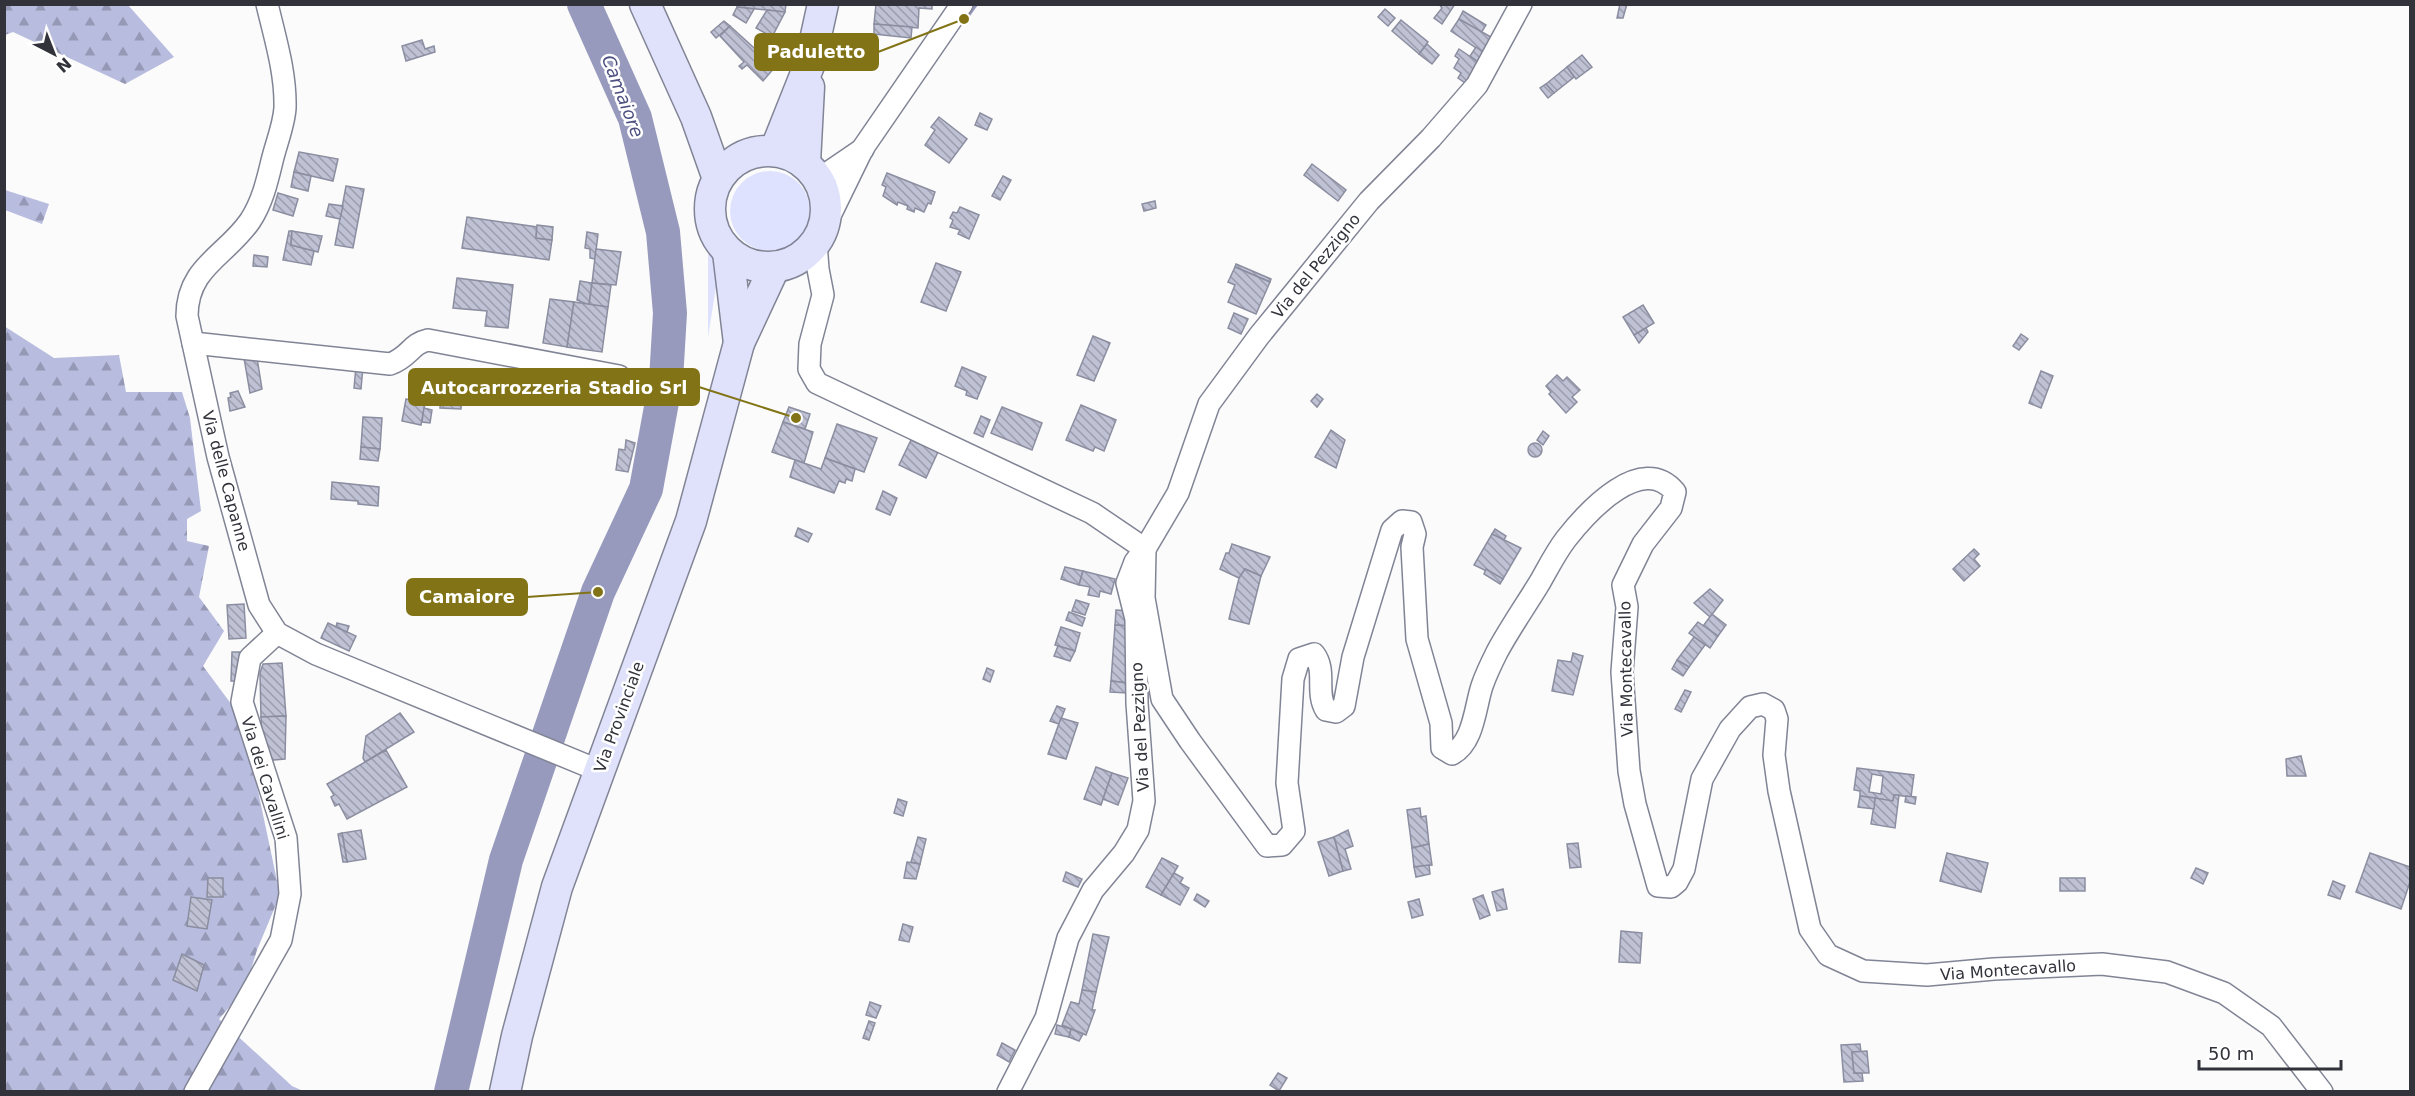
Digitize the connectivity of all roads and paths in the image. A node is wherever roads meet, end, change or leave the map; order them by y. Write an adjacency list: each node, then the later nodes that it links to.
1 (267, 4): 16 (street, Via delle Capanne)
2 (645, 4): 7 (main road)
3 (823, 4): 6 (main road)
4 (962, 4): 8 (street)
5 (1521, 4): 19 (street, Via del Pezzigno)
6 (810, 63): 9 (main road); 11 (main road)
7 (696, 117): 10 (main road); 12 (main road)
8 (863, 148): 11 (street); 13 (street)
9 (775, 151): 10 (main road); 11 (main road)
10 (739, 158): 12 (main road)
11 (812, 171): 13 (main road)
12 (718, 179): 14 (main road, Via Provinciale)
13 (815, 250): 15 (main road); 19 (street)
14 (728, 252): 15 (main road); 17 (main road, Via Provinciale)
15 (774, 268): 17 (main road, Via Provinciale)
16 (193, 343): 18 (street); 20 (street, Via delle Capanne)
17 (739, 343): 21 (main road, Via Provinciale)
18 (619, 376)
19 (1145, 549): 24 (street, Via del Pezzigno); 25 (street, Via Montecavallo)
20 (277, 633): 21 (street, Via delle Capanne); 22 (street, Via dei Cavallini)
21 (600, 771): 23 (main road, Via Provinciale)
22 (195, 1092)
23 (505, 1092)
24 (1008, 1092)
25 (2322, 1092)

